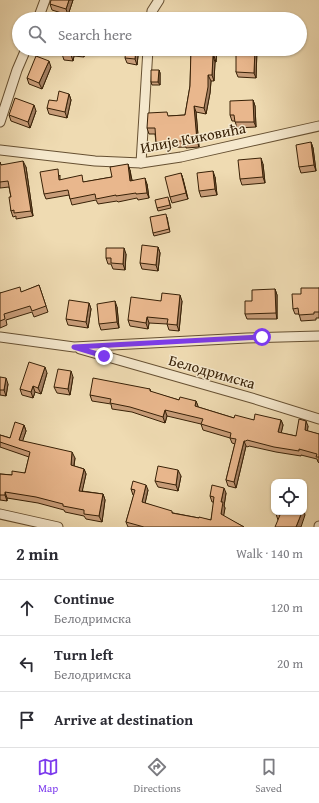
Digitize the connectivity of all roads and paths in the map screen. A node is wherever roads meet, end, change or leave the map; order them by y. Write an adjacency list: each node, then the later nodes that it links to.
1 (45, 0): 3 (street)
2 (159, 0): 4 (street)
3 (41, 12)
4 (152, 12)
5 (23, 56): 7 (street)
6 (148, 56): 10 (street)
7 (0, 122)
8 (319, 126): 10 (street, Илије Киковића)
9 (0, 150): 10 (street, Илије Киковића)
10 (142, 163)
11 (319, 336): 13 (street, Белодримска)
12 (0, 337): 13 (street, Белодримска)
13 (74, 347): 14 (street, Белодримска)
14 (319, 418)
15 (0, 514): 16 (street)
16 (58, 527)

